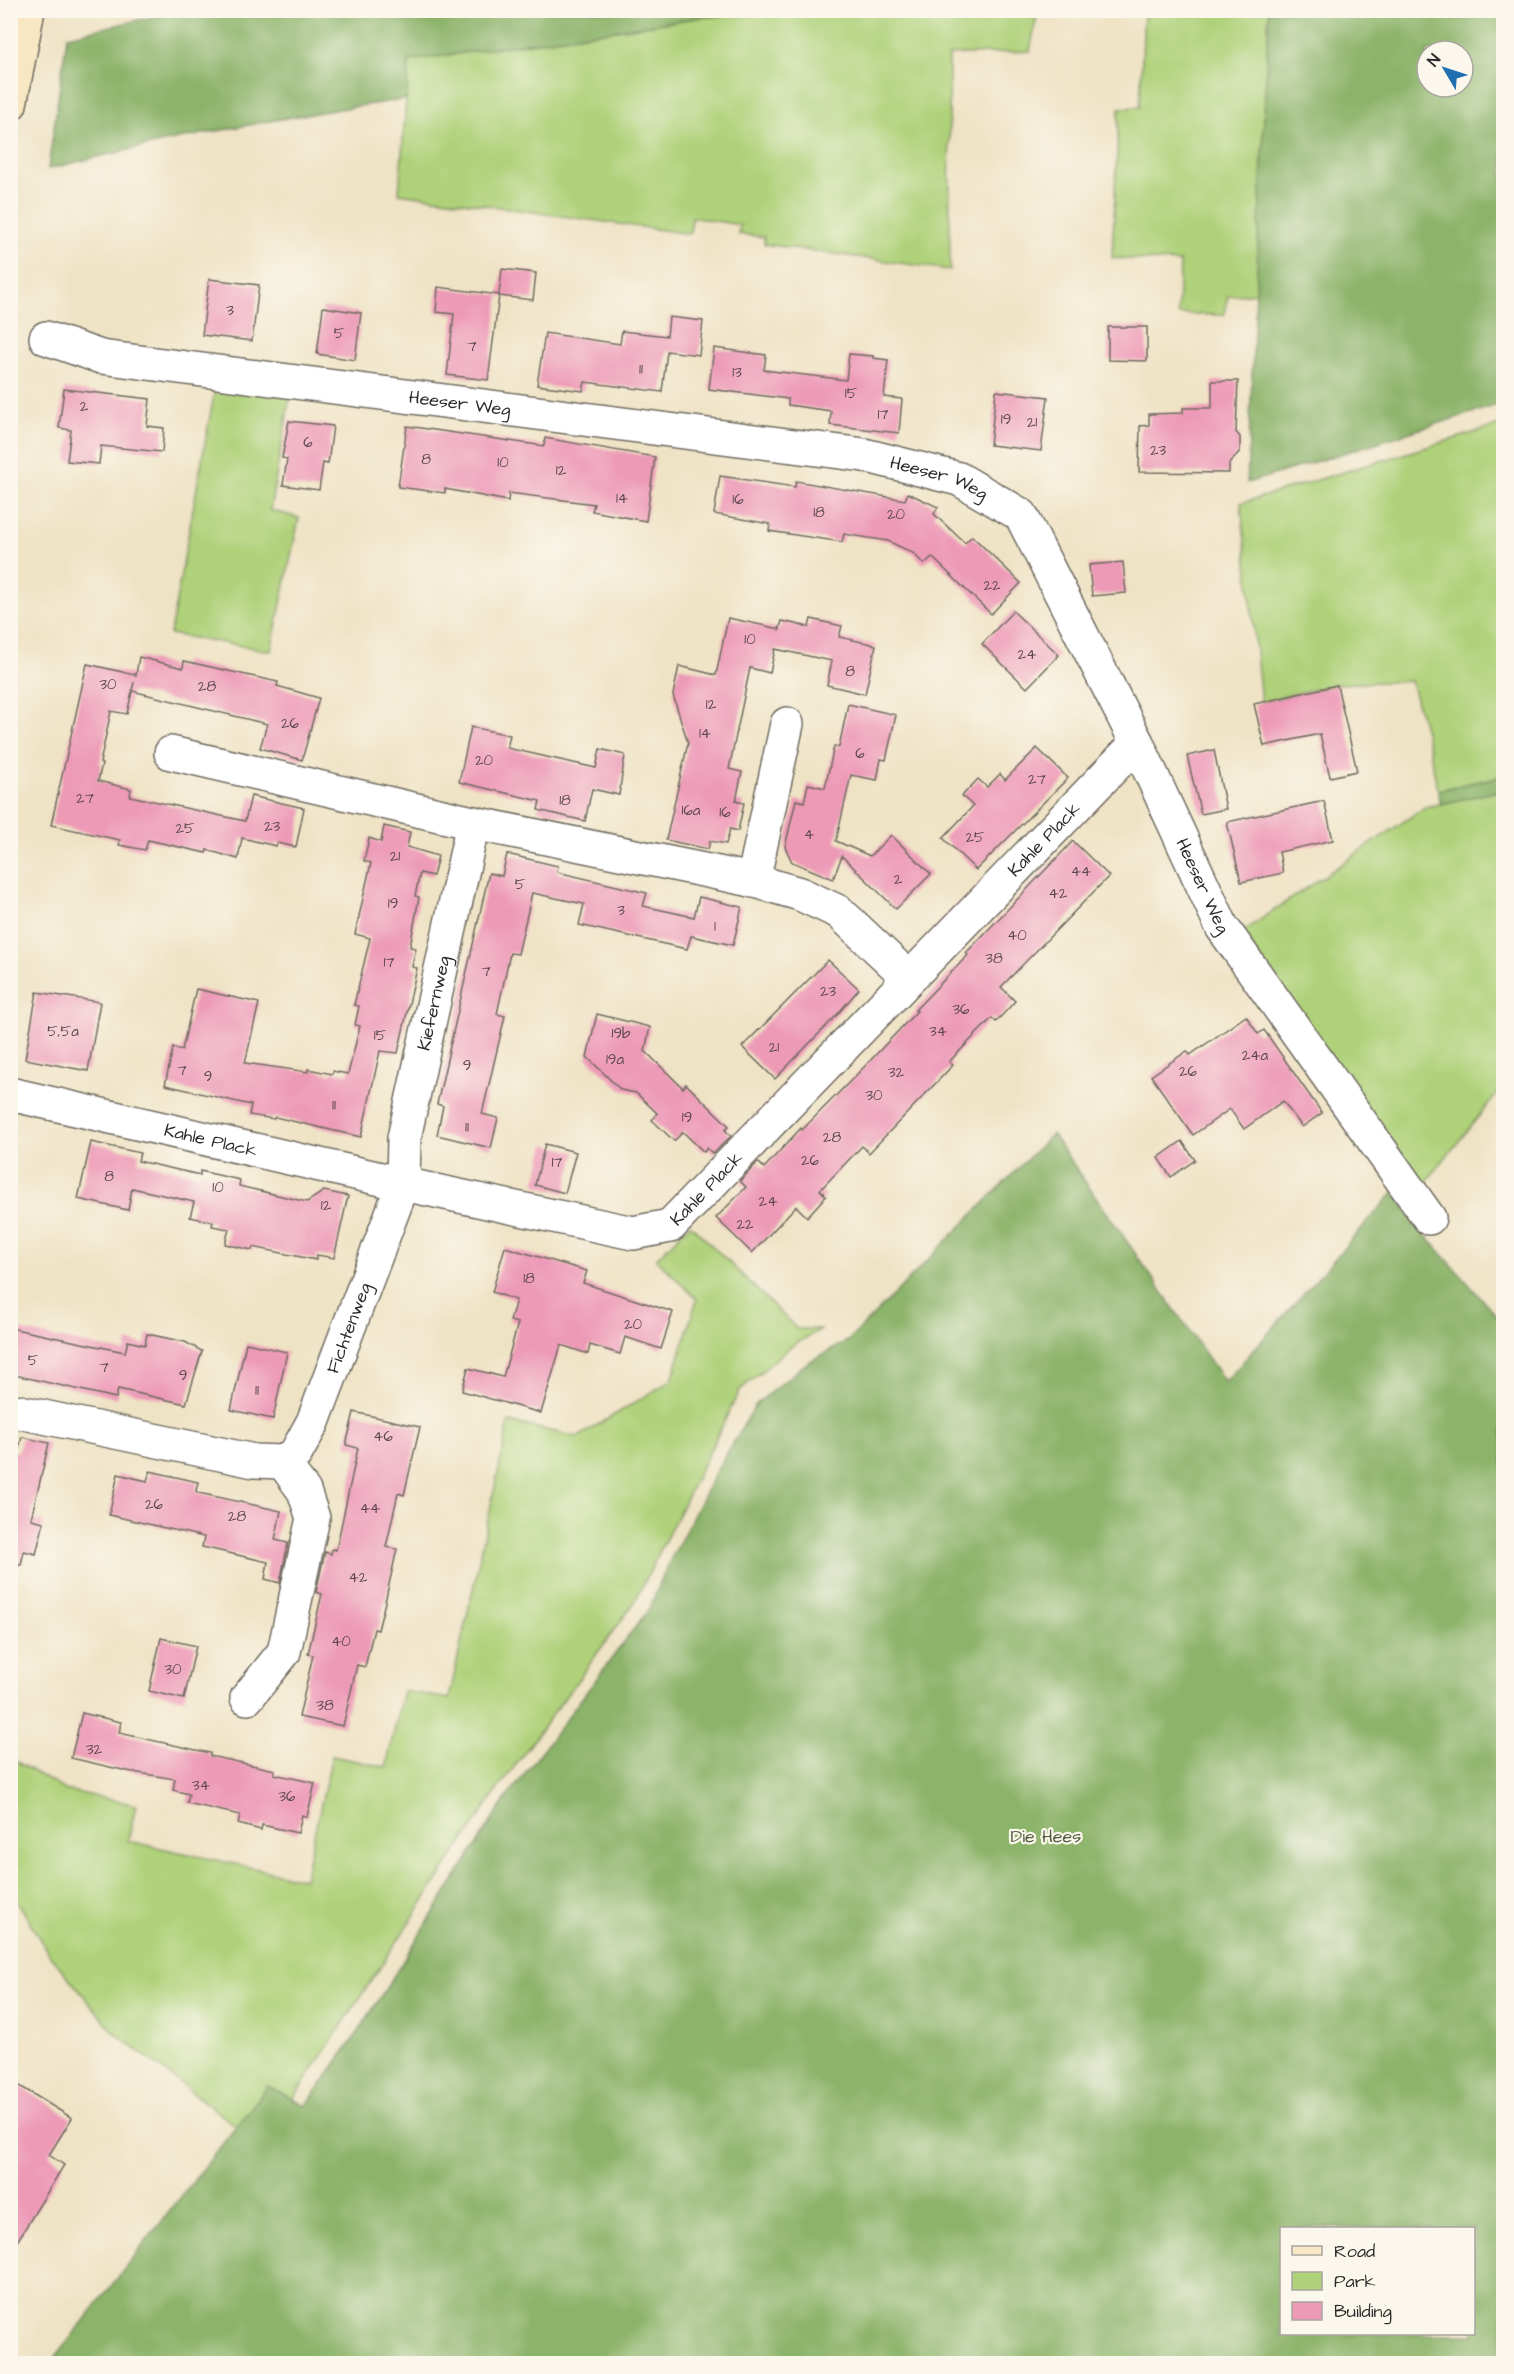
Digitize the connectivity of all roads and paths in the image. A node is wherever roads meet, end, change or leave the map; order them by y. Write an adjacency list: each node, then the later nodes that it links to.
1 (28, 10): 2 (main road)
2 (10, 104)
3 (46, 338): 5 (street, Heeser Weg)
4 (787, 724): 8 (street)
5 (1137, 743): 9 (street, Kahle Plack); 12 (street, Heeser Weg)
6 (171, 753): 7 (street)
7 (473, 823): 8 (street); 11 (street, Kiefernweg)
8 (753, 881): 9 (street)
9 (909, 978): 11 (street, Kahle Plack)
10 (10, 1095): 11 (street, Kahle Plack)
11 (403, 1184): 14 (street, Fichtenweg)
12 (1429, 1218)
13 (10, 1410): 14 (street)
14 (283, 1462): 15 (street)
15 (247, 1698)

